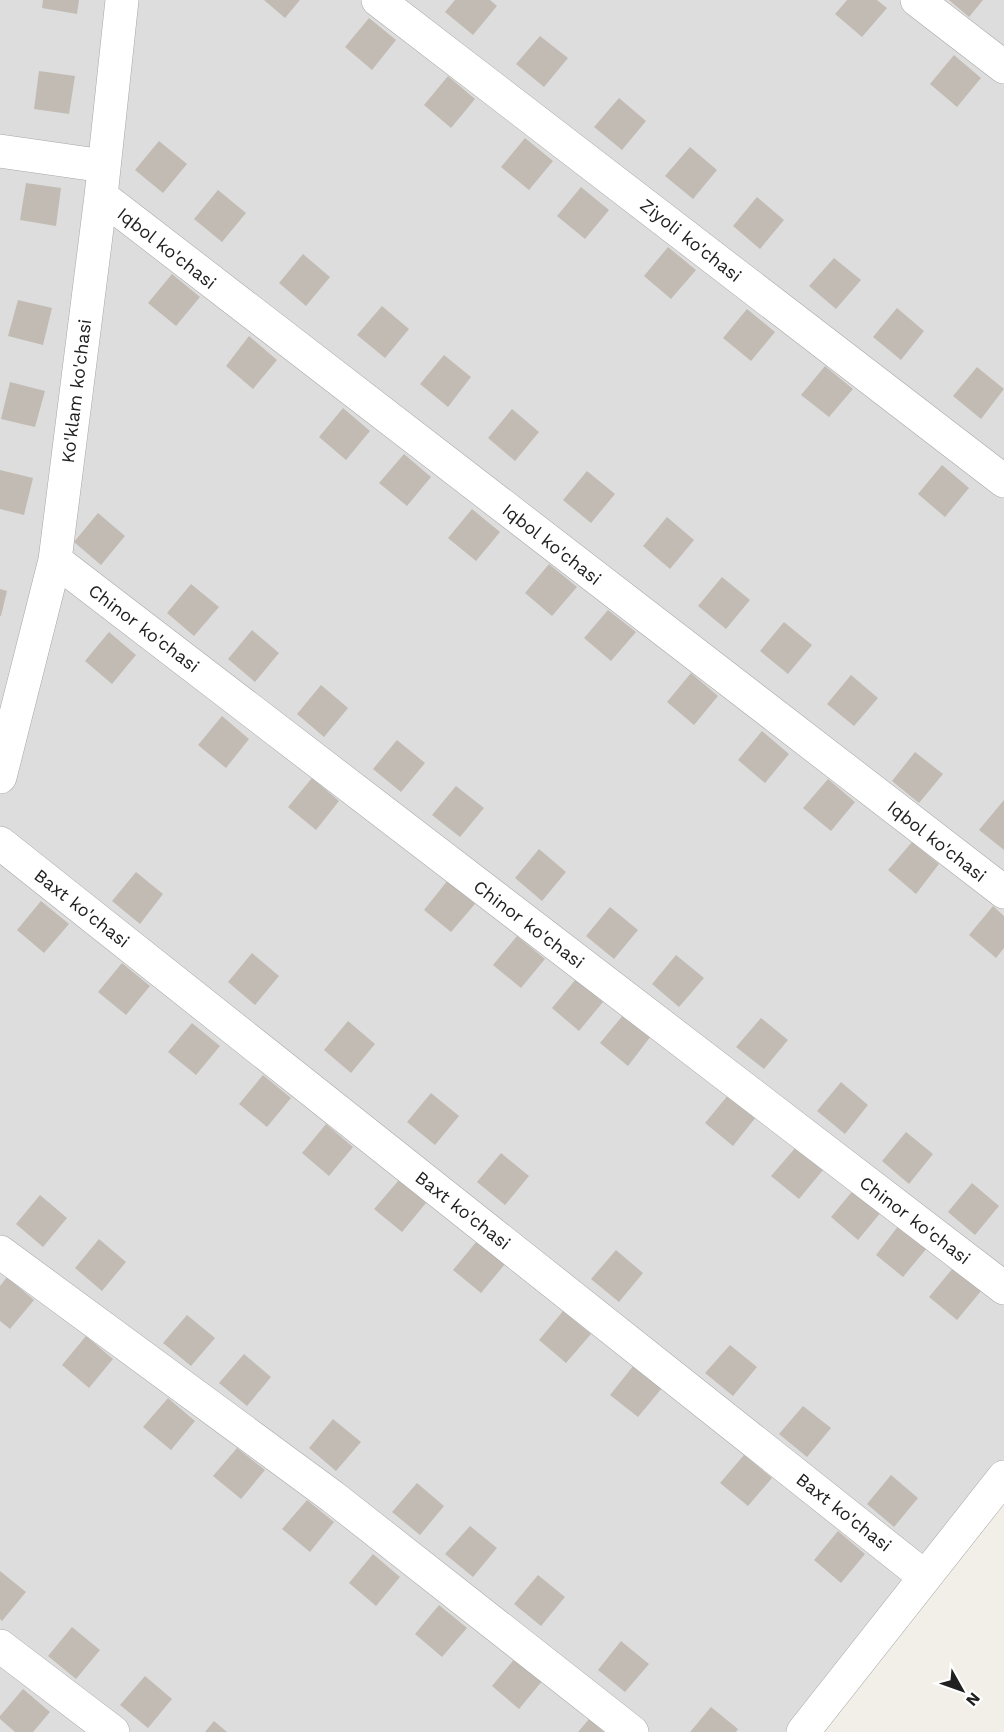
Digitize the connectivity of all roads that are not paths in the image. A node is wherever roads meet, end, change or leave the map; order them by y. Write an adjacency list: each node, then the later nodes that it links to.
1 (122, 0): 6 (street, Ko'klam ko'chasi)
2 (378, 0): 7 (street, Ziyoli ko'chasi)
3 (917, 0): 4 (street)
4 (1004, 67)
5 (0, 151): 6 (street)
6 (103, 181): 8 (street, Ko'klam ko'chasi); 11 (street, Iqbol ko'chasi)
7 (1004, 481)
8 (55, 560): 9 (street, Ko'klam ko'chasi); 13 (street, Chinor ko'chasi)
9 (0, 777)
10 (0, 843): 15 (street, Baxt ko'chasi)
11 (1004, 892)
12 (0, 1252): 18 (street)
13 (1004, 1288)
14 (1004, 1477): 15 (street)
15 (926, 1577): 19 (street)
16 (0, 1646): 17 (street)
17 (113, 1732)
18 (632, 1732)
19 (803, 1732)

